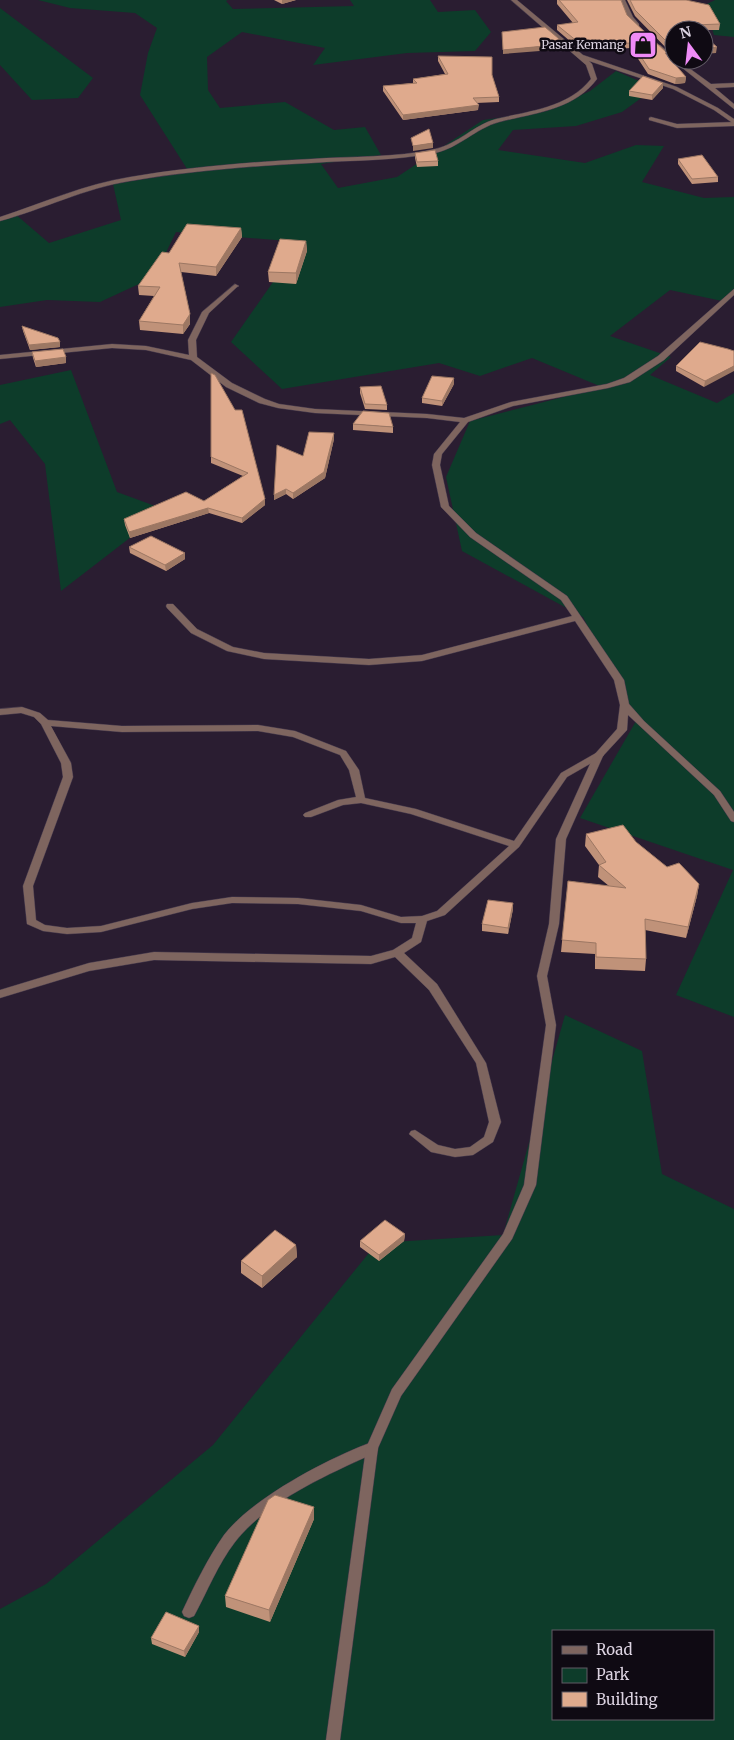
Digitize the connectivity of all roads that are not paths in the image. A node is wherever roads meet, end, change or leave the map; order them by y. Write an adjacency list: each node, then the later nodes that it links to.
1 (514, 0): 6 (street)
2 (622, 0): 3 (street)
3 (643, 31)
4 (656, 43): 5 (street)
5 (664, 51)
6 (581, 56): 12 (street); 13 (street)
7 (688, 70): 9 (street)
8 (734, 85): 9 (street)
9 (710, 86): 10 (street)
10 (734, 107)
11 (651, 119): 12 (street)
12 (734, 123)
13 (0, 219)
14 (235, 286): 17 (street)
15 (734, 291): 18 (street)
16 (0, 358): 17 (street)
17 (193, 358): 18 (street)
18 (465, 420): 20 (street)
19 (170, 606): 20 (street)
20 (578, 617): 21 (street)
21 (625, 705): 24 (street); 27 (street)
22 (0, 712): 23 (street)
23 (45, 723): 25 (street); 29 (street)
24 (599, 755): 28 (street); 33 (street)
25 (361, 800): 26 (street); 28 (street)
26 (308, 815)
27 (734, 819)
28 (516, 845): 29 (street)
29 (422, 920): 30 (street)
30 (397, 953): 31 (street); 32 (street)
31 (0, 994)
32 (415, 1134)
33 (372, 1448): 34 (street); 35 (street)
34 (189, 1612)
35 (333, 1740)

